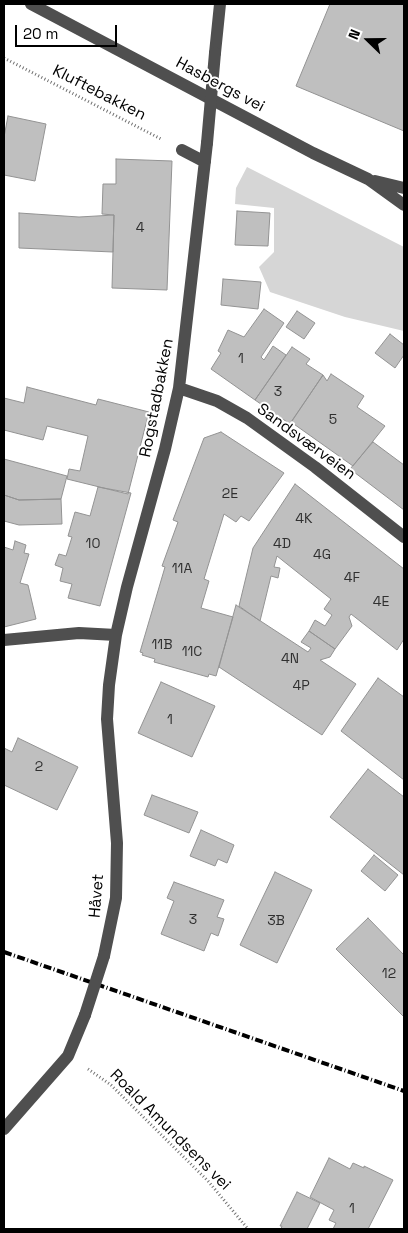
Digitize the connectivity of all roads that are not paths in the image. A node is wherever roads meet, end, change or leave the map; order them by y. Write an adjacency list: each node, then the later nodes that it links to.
1 (32, 4): 5 (street, Hasbergs vei)
2 (220, 4): 4 (street, Rogstadbakken, bridge)
3 (182, 150): 4 (street)
4 (205, 162): 8 (street, Rogstadbakken)
5 (368, 179): 6 (street, Hasbergs vei); 7 (street, Hasbergs vei)
6 (404, 188)
7 (404, 205)
8 (179, 388): 9 (street, Sandsværveien); 10 (street, Rogstadbakken)
9 (404, 537)
10 (116, 635): 11 (street); 12 (street, Håvet, bridge)
11 (4, 640)
12 (4, 1129)

